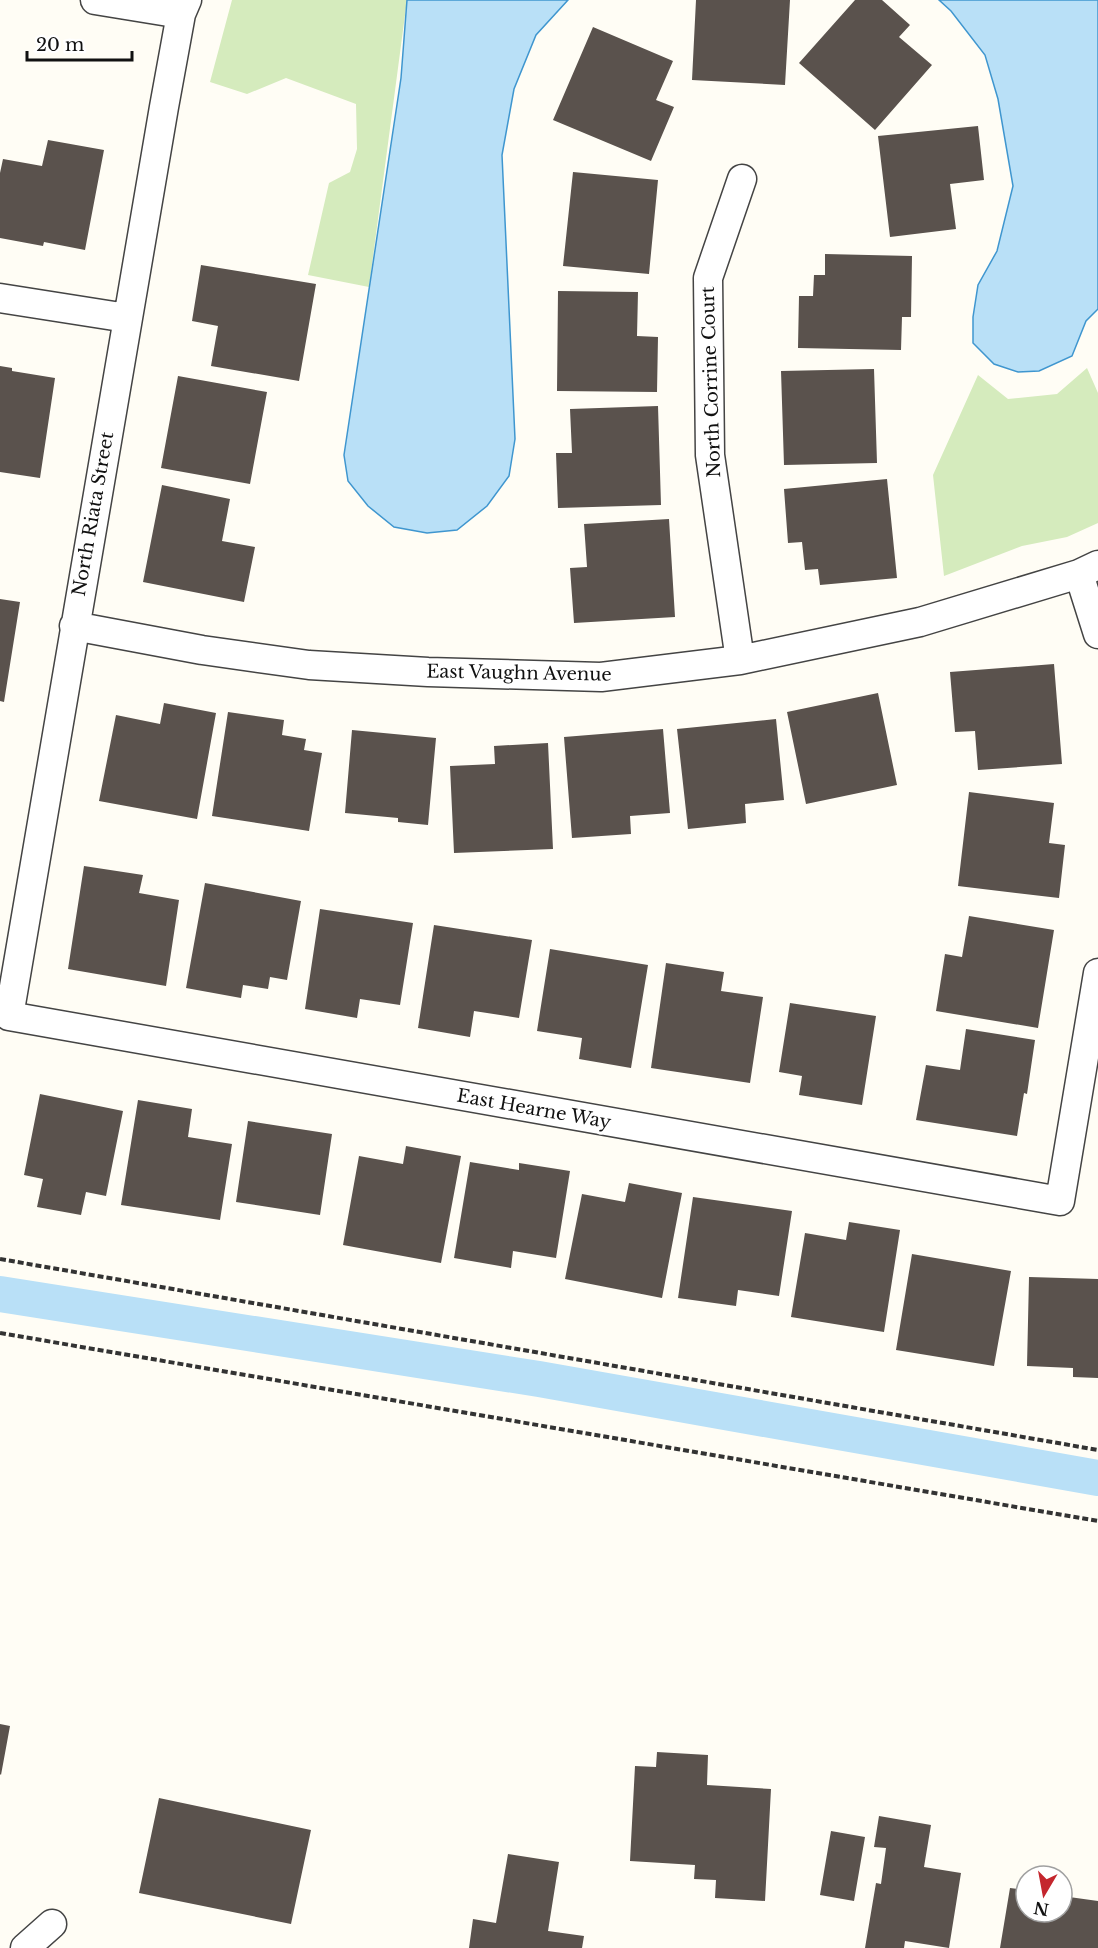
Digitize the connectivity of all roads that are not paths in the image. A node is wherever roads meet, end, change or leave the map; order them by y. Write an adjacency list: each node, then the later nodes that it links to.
1 (95, 0): 2 (street)
2 (184, 7): 5 (street, North Riata Street)
3 (742, 179): 9 (street, North Corrine Court)
4 (0, 298): 5 (street)
5 (127, 318): 7 (street, North Riata Street)
6 (1088, 570): 8 (street); 9 (street, East Vaughn Avenue)
7 (74, 626): 9 (street, East Vaughn Avenue); 11 (street, North Riata Street)
8 (1098, 634)
9 (740, 660)
10 (1098, 973): 11 (street, East Hearne Way)
11 (9, 1016)
12 (52, 1924): 13 (street)
13 (25, 1948)

